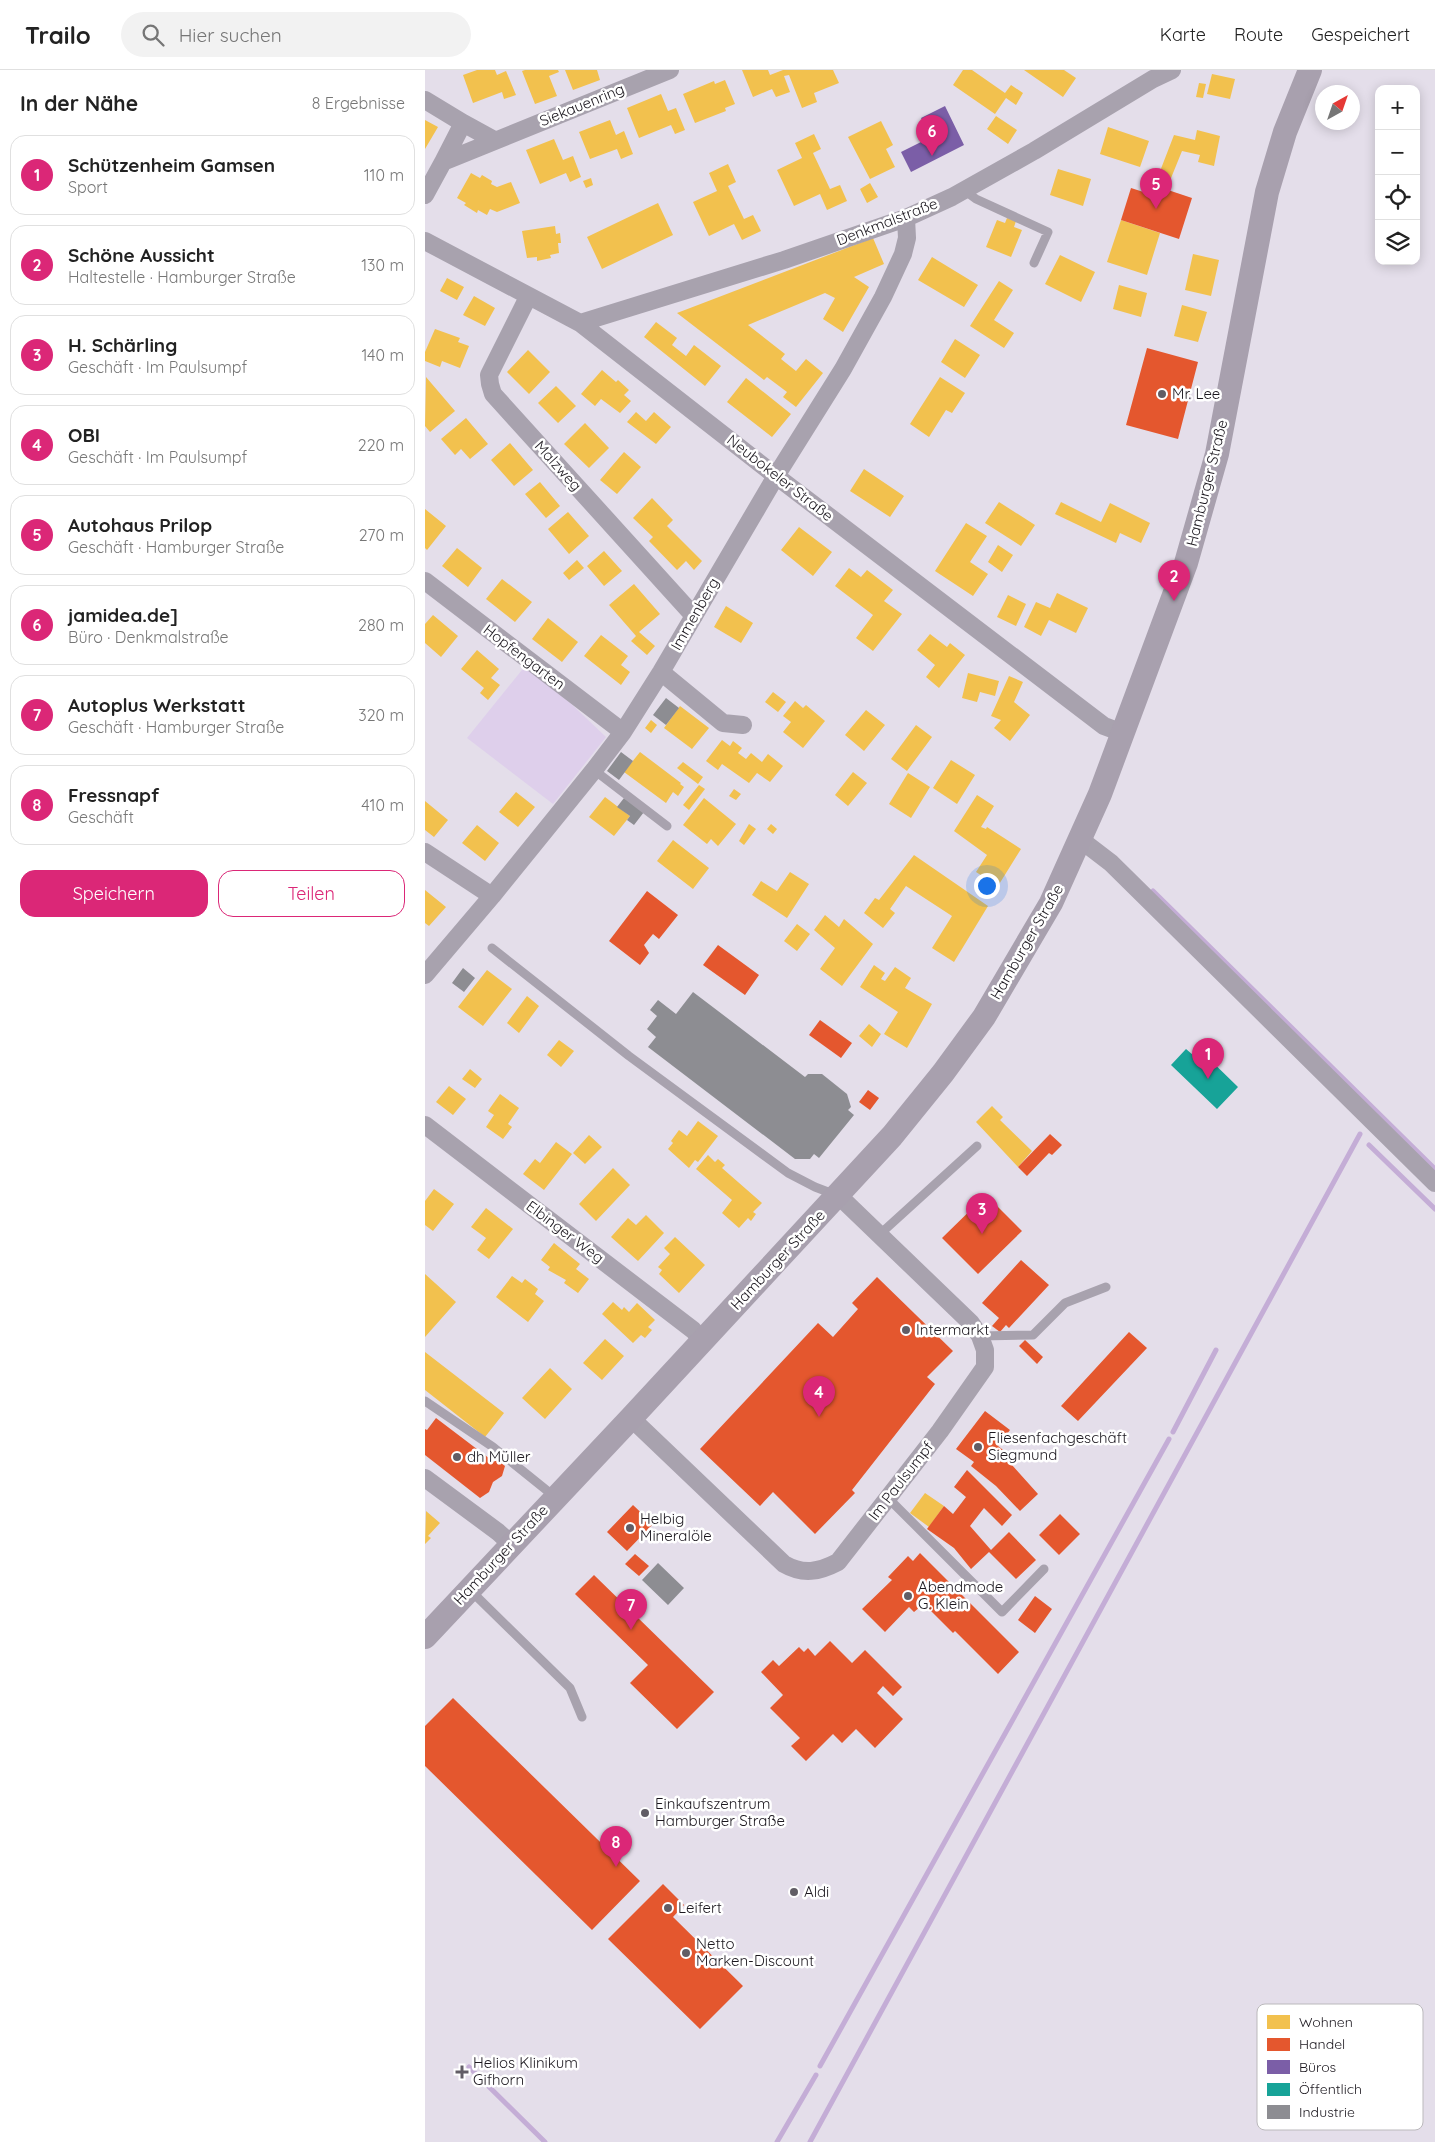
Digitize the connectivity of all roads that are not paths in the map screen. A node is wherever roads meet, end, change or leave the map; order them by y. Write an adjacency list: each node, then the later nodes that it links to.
1 (670, 70): 6 (street, Siekauenring)
2 (1172, 70): 8 (street, Denkmalstraße)
3 (1310, 70): 21 (street, Hamburger Straße)
4 (425, 100): 5 (street)
5 (463, 123): 6 (street); 7 (street)
6 (494, 140): 7 (street, Siekauenring)
7 (443, 162): 9 (street)
8 (964, 190): 10 (street, Denkmalstraße); 12 (lane)
9 (425, 195)
10 (906, 218): 14 (street, Denkmalstraße); 15 (street, Immenberg)
11 (425, 241): 13 (street, Neubokeler Straße)
12 (1034, 263)
13 (528, 297): 14 (street, Neubokeler Straße); 17 (street, Malzweg)
14 (580, 323): 15 (street, Neubokeler Straße)
15 (776, 476): 17 (street, Immenberg); 21 (street, Neubokeler Straße)
16 (425, 581): 20 (street, Hopfengarten)
17 (694, 616): 18 (street, Immenberg)
18 (661, 672): 19 (street); 20 (street, Immenberg)
19 (743, 725)
20 (623, 732): 22 (street, Immenberg)
21 (1123, 733): 24 (street, Hamburger Straße)
22 (594, 770): 23 (lane); 26 (street, Immenberg)
23 (667, 826)
24 (1081, 840): 31 (street); 32 (street, Hamburger Straße)
25 (425, 852): 26 (street)
26 (492, 896): 28 (street, Immenberg)
27 (492, 948): 32 (lane)
28 (425, 975)
29 (425, 1125): 36 (street, Elbinger Weg)
30 (977, 1146): 33 (lane)
31 (1435, 1184)
32 (839, 1196): 33 (street, Im Paulsumpf); 36 (street, Hamburger Straße)
33 (879, 1235): 35 (street, Im Paulsumpf)
34 (1106, 1287): 35 (lane)
35 (980, 1336): 41 (street, Im Paulsumpf)
36 (703, 1341): 38 (street, Hamburger Straße)
37 (425, 1401): 40 (lane)
38 (631, 1418): 40 (street, Hamburger Straße); 41 (street, Im Paulsumpf)
39 (425, 1478): 42 (street)
40 (555, 1497): 42 (street, Hamburger Straße)
41 (888, 1498): 43 (lane)
42 (511, 1545): 44 (street, Hamburger Straße)
43 (1044, 1569)
44 (469, 1590): 45 (street, Hamburger Straße); 46 (lane)
45 (425, 1637)
46 (582, 1718)

